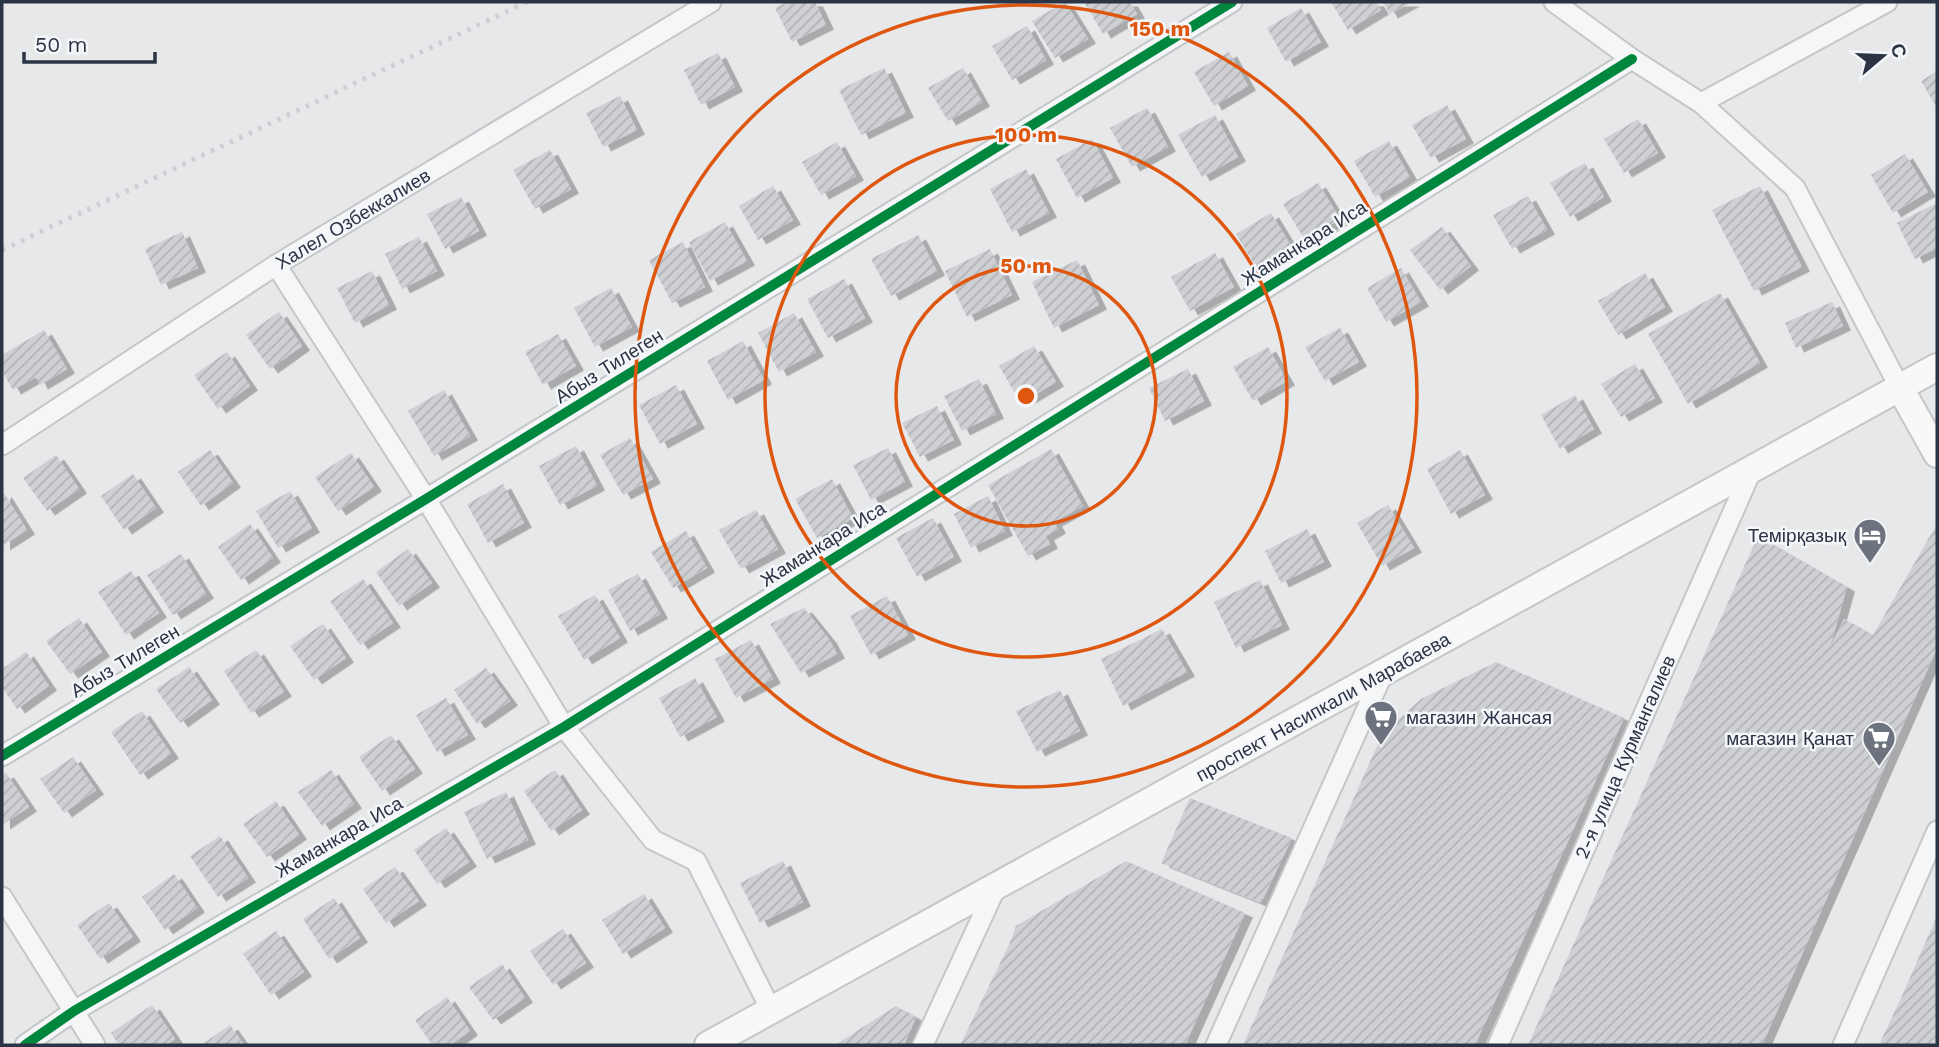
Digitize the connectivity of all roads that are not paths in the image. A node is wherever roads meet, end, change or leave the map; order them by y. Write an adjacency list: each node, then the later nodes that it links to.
1 (710, 2): 7 (street, Халел Озбеккалиев)
2 (1232, 2): 13 (street, Абыз Тилеген)
3 (1554, 2): 5 (street)
4 (1887, 2): 6 (street)
5 (1632, 59): 6 (street); 15 (street, Жаманкара Иса)
6 (1701, 103): 9 (street)
7 (276, 265): 10 (street, Халел Озбеккалиев); 13 (street)
8 (1937, 367): 9 (main road, проспект Насипкали Марабаева)
9 (1900, 388): 11 (main road); 12 (main road, проспект Насипкали Марабаева)
10 (2, 445)
11 (1937, 454)
12 (1752, 469): 14 (main road, проспект Насипкали Марабаева); 27 (street, 2-я улица Курмангалиев)
13 (426, 499): 15 (street); 16 (street, Абыз Тилеген)
14 (1383, 673): 18 (main road, проспект Насипкали Марабаева); 26 (street)
15 (564, 727): 20 (street); 21 (street, Жаманкара Иса)
16 (2, 756)
17 (1937, 831): 28 (street)
18 (996, 887): 20 (main road, проспект Насипкали Марабаева); 25 (street)
19 (2, 897): 21 (street)
20 (771, 1010): 24 (main road, проспект Насипкали Марабаева)
21 (74, 1011): 22 (street, Жаманкара Иса); 23 (street)
22 (25, 1045)
23 (95, 1045)
24 (708, 1045)
25 (923, 1045)
26 (1216, 1045)
27 (1498, 1045)
28 (1843, 1045)

